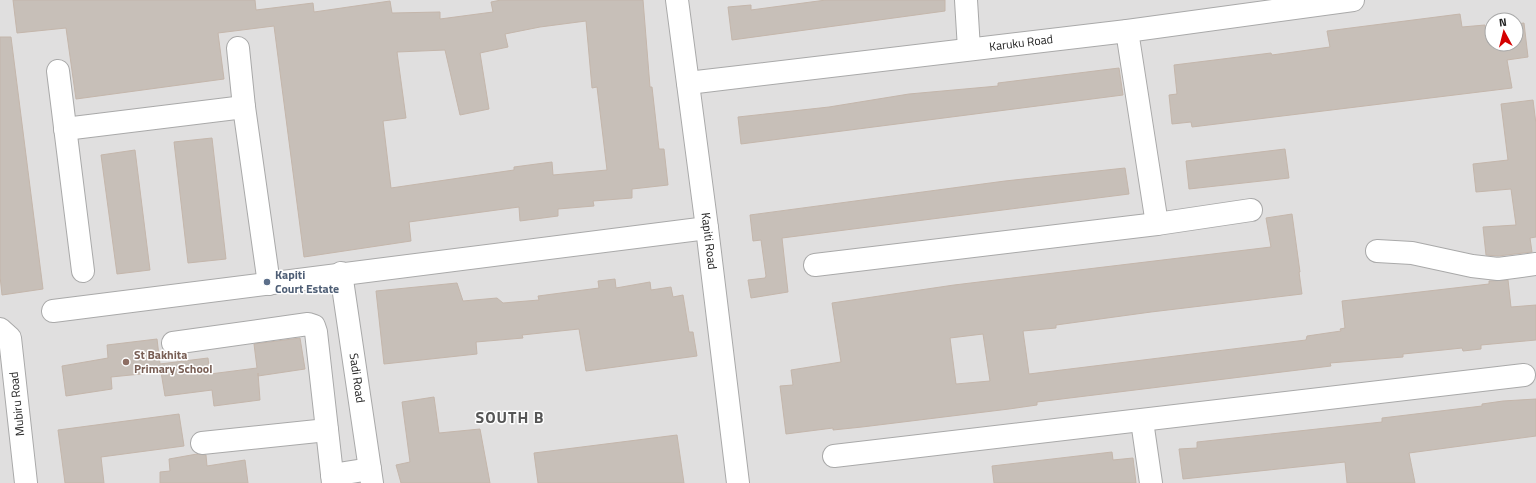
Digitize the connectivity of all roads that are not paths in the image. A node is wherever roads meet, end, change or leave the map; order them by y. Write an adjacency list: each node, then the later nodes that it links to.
1 (676, 0): 9 (street, Kapiti Road)
2 (966, 0): 7 (street)
3 (1353, 0): 4 (street, Karuku Road)
4 (1330, 1): 5 (street, Karuku Road)
5 (1127, 31): 7 (street, Karuku Road); 13 (street)
6 (238, 48): 10 (street)
7 (969, 49): 9 (street, Karuku Road)
8 (58, 71): 11 (street)
9 (688, 83): 14 (street, Kapiti Road)
10 (244, 107): 11 (street); 20 (street)
11 (65, 129): 18 (street)
12 (1251, 210): 13 (street)
13 (1157, 224): 17 (street)
14 (707, 228): 19 (street); 32 (street, Kapiti Road)
15 (1377, 251): 16 (street)
16 (1536, 264)
17 (815, 265)
18 (83, 271)
19 (341, 273): 20 (street); 29 (street, Sadi Road)
20 (269, 284): 21 (street)
21 (53, 311)
22 (0, 329): 31 (street, Mubiru Road)
23 (173, 343): 26 (street)
24 (1524, 375): 25 (street)
25 (1142, 421): 28 (street); 33 (street)
26 (328, 430): 27 (street); 30 (street)
27 (202, 444)
28 (834, 456)
29 (371, 476): 30 (street)
30 (333, 479)
31 (26, 483)
32 (738, 483)
33 (1151, 483)

